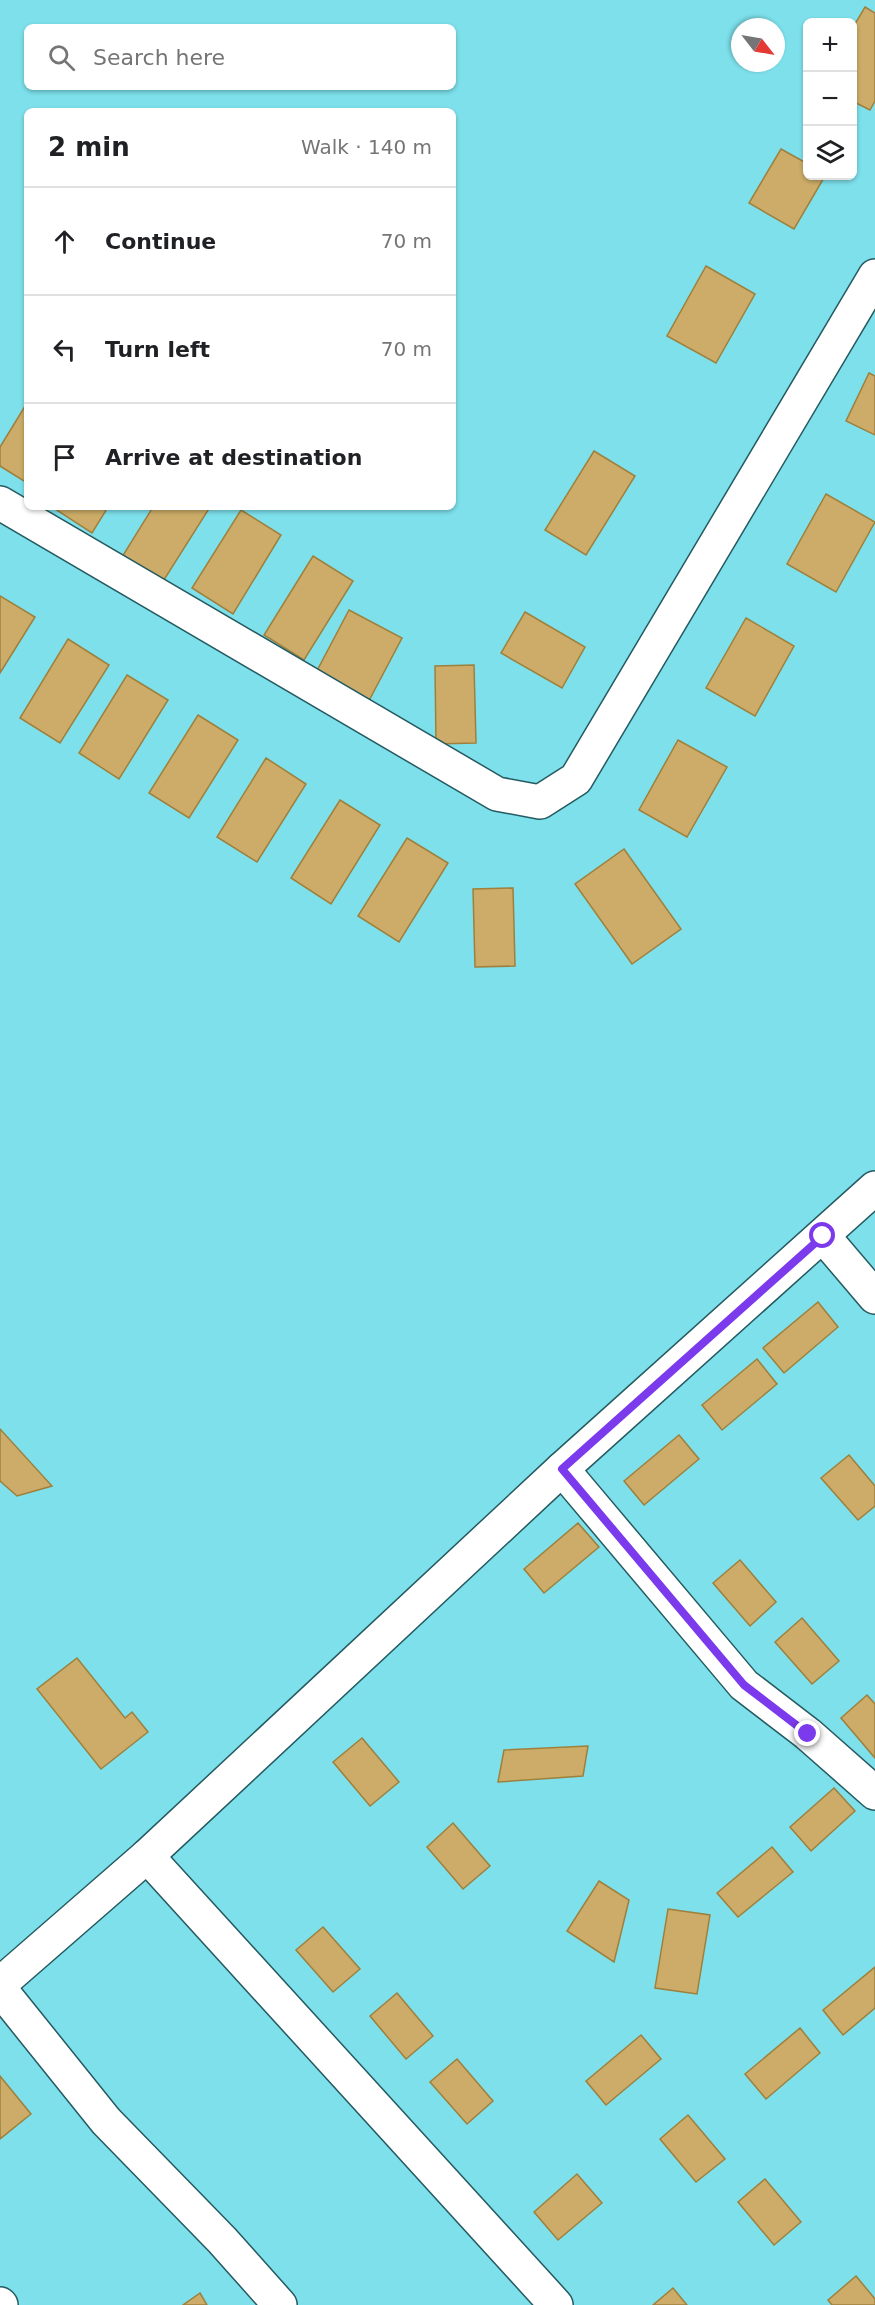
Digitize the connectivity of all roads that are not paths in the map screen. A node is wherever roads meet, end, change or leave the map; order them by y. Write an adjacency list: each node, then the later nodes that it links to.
1 (875, 276): 2 (street)
2 (0, 503)
3 (875, 1188): 4 (street)
4 (823, 1236): 5 (street); 6 (street)
5 (875, 1296)
6 (562, 1469): 7 (street); 8 (street)
7 (875, 1793)
8 (147, 1856): 9 (street); 12 (street)
9 (0, 1984)
10 (0, 1989): 11 (street)
11 (280, 2305)
12 (556, 2305)

